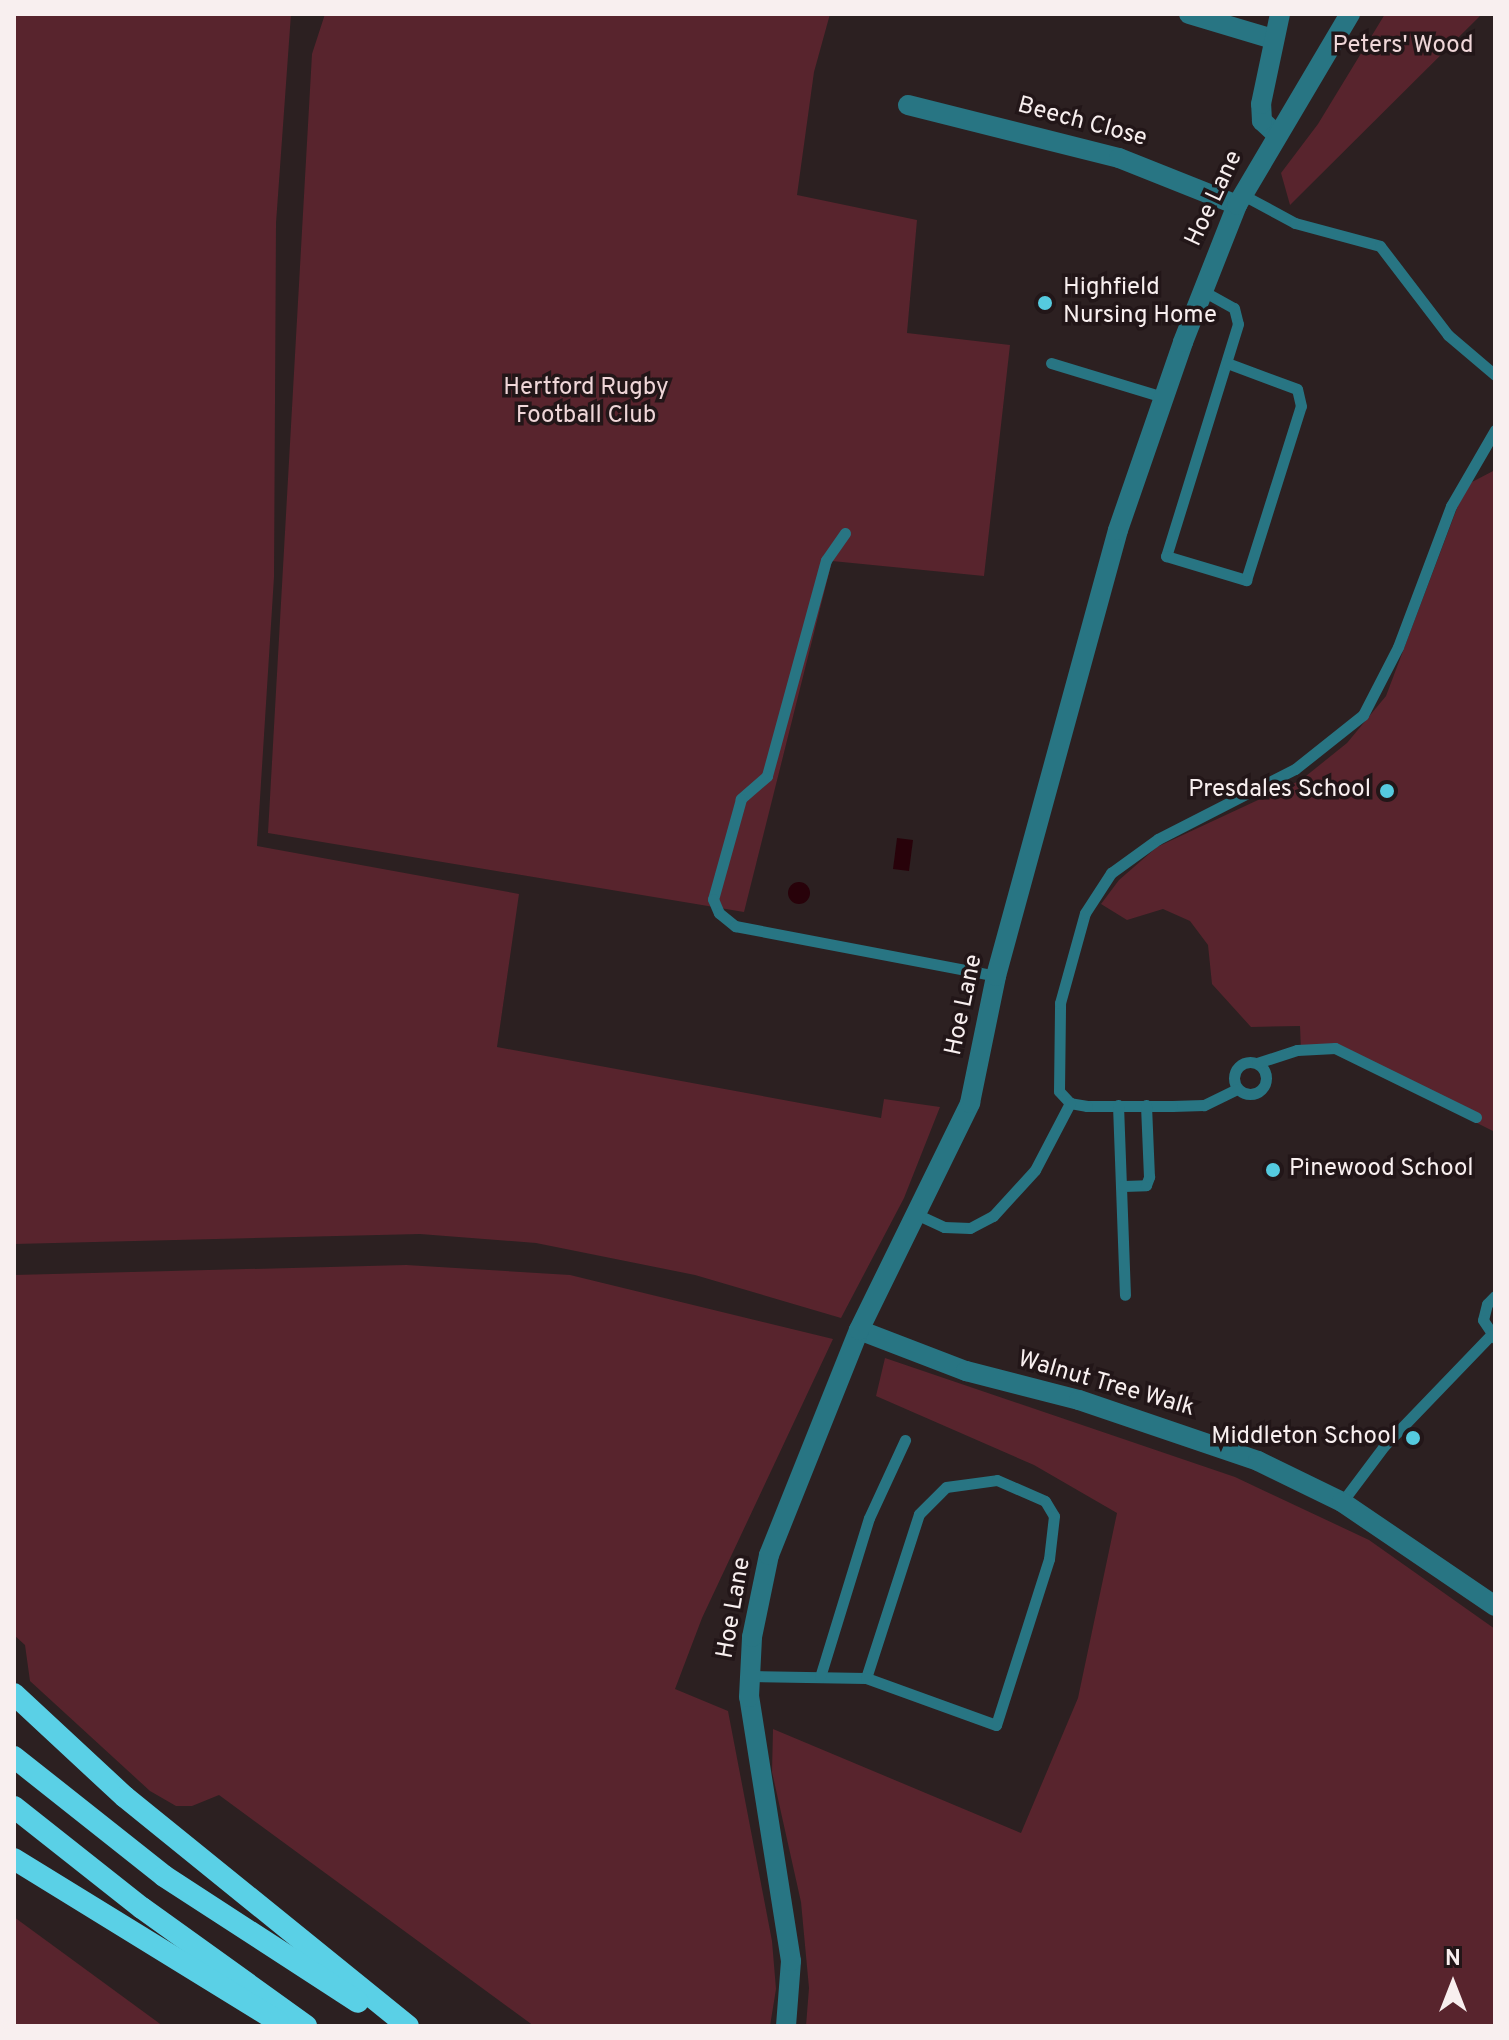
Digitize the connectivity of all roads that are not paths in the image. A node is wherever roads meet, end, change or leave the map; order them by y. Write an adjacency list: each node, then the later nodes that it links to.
1 (1189, 14): 4 (street)
2 (1280, 14): 4 (street)
3 (1350, 14): 6 (street, Hoe Lane)
4 (1273, 39): 6 (street)
5 (908, 105): 7 (street, Beech Close)
6 (1275, 133): 7 (street, Hoe Lane)
7 (1240, 200): 8 (street, Hoe Lane); 11 (lane)
8 (1203, 291): 10 (lane); 12 (street, Hoe Lane)
9 (1051, 363): 12 (lane)
10 (1227, 363): 10 (lane)
11 (1495, 375)
12 (1163, 397): 15 (street, Hoe Lane)
13 (1495, 430): 18 (lane)
14 (845, 533): 15 (lane)
15 (996, 976): 23 (street, Hoe Lane)
16 (1257, 1063): 17 (lane); 17 (lane); 21 (lane)
17 (1237, 1089): 20 (lane)
18 (1070, 1103): 19 (lane); 23 (lane)
19 (1118, 1105): 20 (lane); 22 (lane)
20 (1146, 1105): 22 (lane)
21 (1476, 1117)
22 (1123, 1186): 24 (lane)
23 (916, 1214): 26 (street, Hoe Lane)
24 (1125, 1295)
25 (1495, 1296): 27 (lane)
26 (859, 1330): 29 (street, Walnut Tree Walk); 31 (street, Hoe Lane)
27 (1493, 1336): 29 (lane)
28 (905, 1440): 32 (lane)
29 (1342, 1502): 30 (street, Walnut Tree Walk)
30 (1495, 1606)
31 (749, 1676): 32 (lane); 42 (street, Hoe Lane)
32 (820, 1677): 33 (lane)
33 (866, 1678): 33 (lane)
34 (14, 1694): 41 (highway)
35 (14, 1757): 40 (highway)
36 (14, 1807): 39 (highway)
37 (14, 1859): 38 (highway)
38 (285, 2026)
39 (306, 2026)
40 (396, 2026)
41 (408, 2026)
42 (786, 2026)

